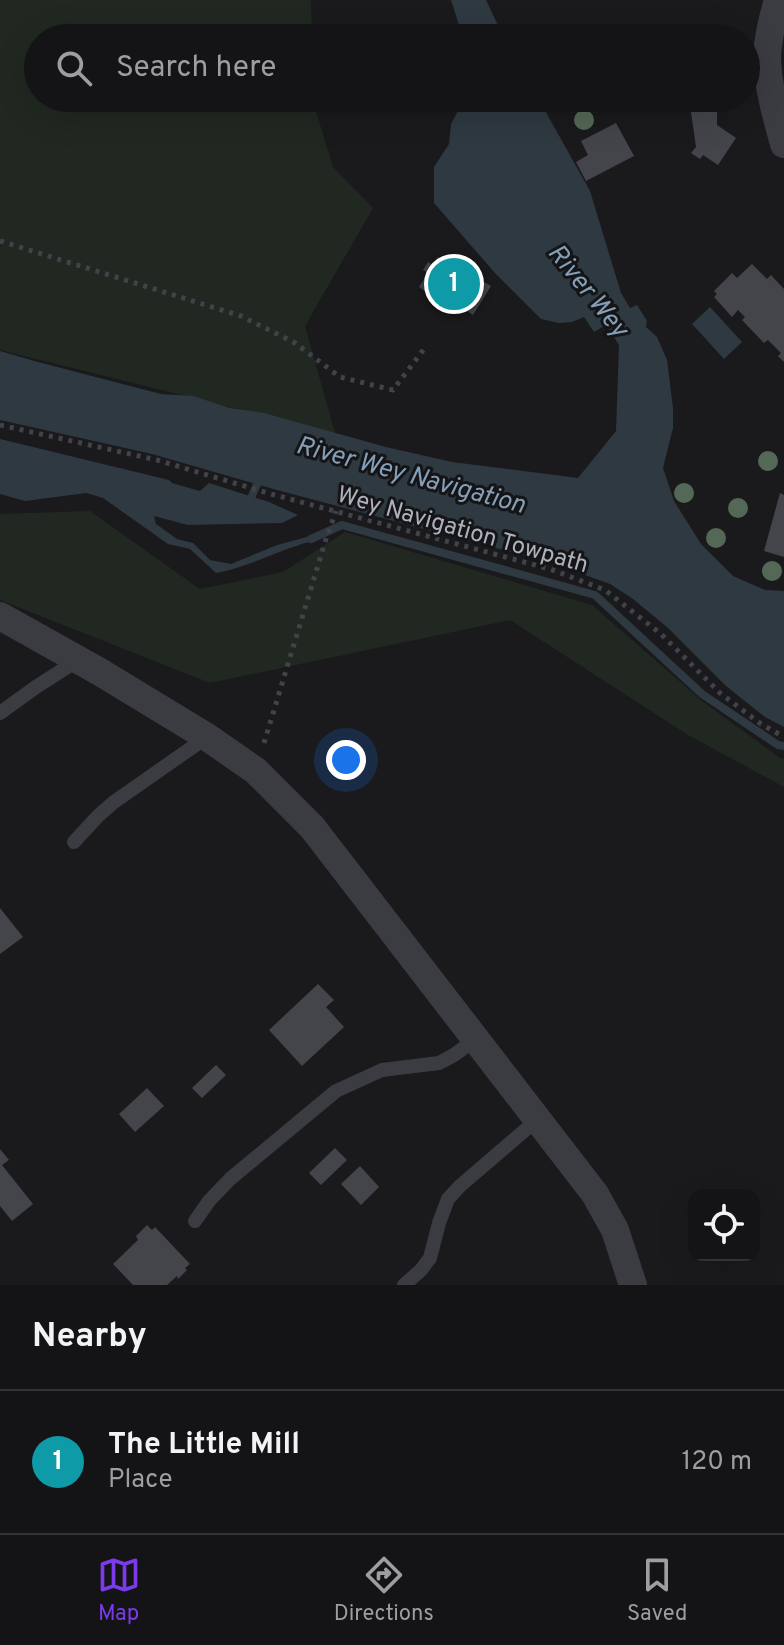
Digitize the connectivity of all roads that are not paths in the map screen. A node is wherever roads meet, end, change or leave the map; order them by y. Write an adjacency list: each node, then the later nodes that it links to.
1 (778, 0): 2 (street)
2 (784, 144)
3 (0, 616): 4 (street)
4 (79, 660): 5 (lane); 6 (street)
5 (0, 713)
6 (207, 737): 7 (lane); 8 (street)
7 (74, 842)
8 (476, 1039): 9 (street); 10 (lane)
9 (538, 1119): 11 (lane); 12 (street)
10 (195, 1221)
11 (404, 1285)
12 (633, 1285)

